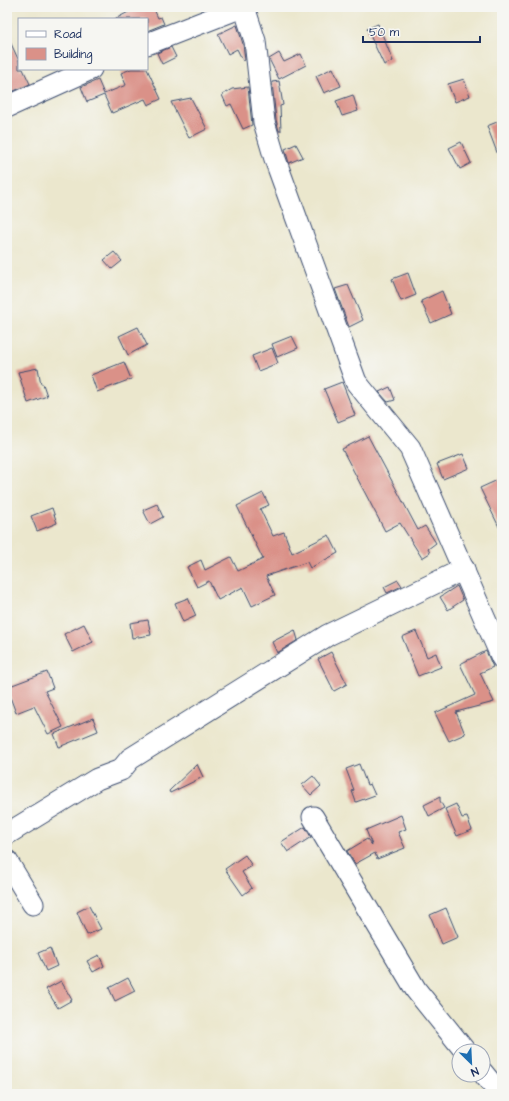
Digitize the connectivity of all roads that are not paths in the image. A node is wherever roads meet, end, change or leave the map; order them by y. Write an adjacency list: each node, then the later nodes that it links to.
1 (243, 7): 2 (street); 5 (street)
2 (148, 44)
3 (89, 70): 4 (street)
4 (7, 107)
5 (464, 569): 6 (street); 8 (street)
6 (502, 658)
7 (313, 817): 11 (street)
8 (7, 834)
9 (7, 862): 10 (street)
10 (32, 904)
11 (459, 1043)
12 (491, 1083): 13 (street)
13 (500, 1094)

